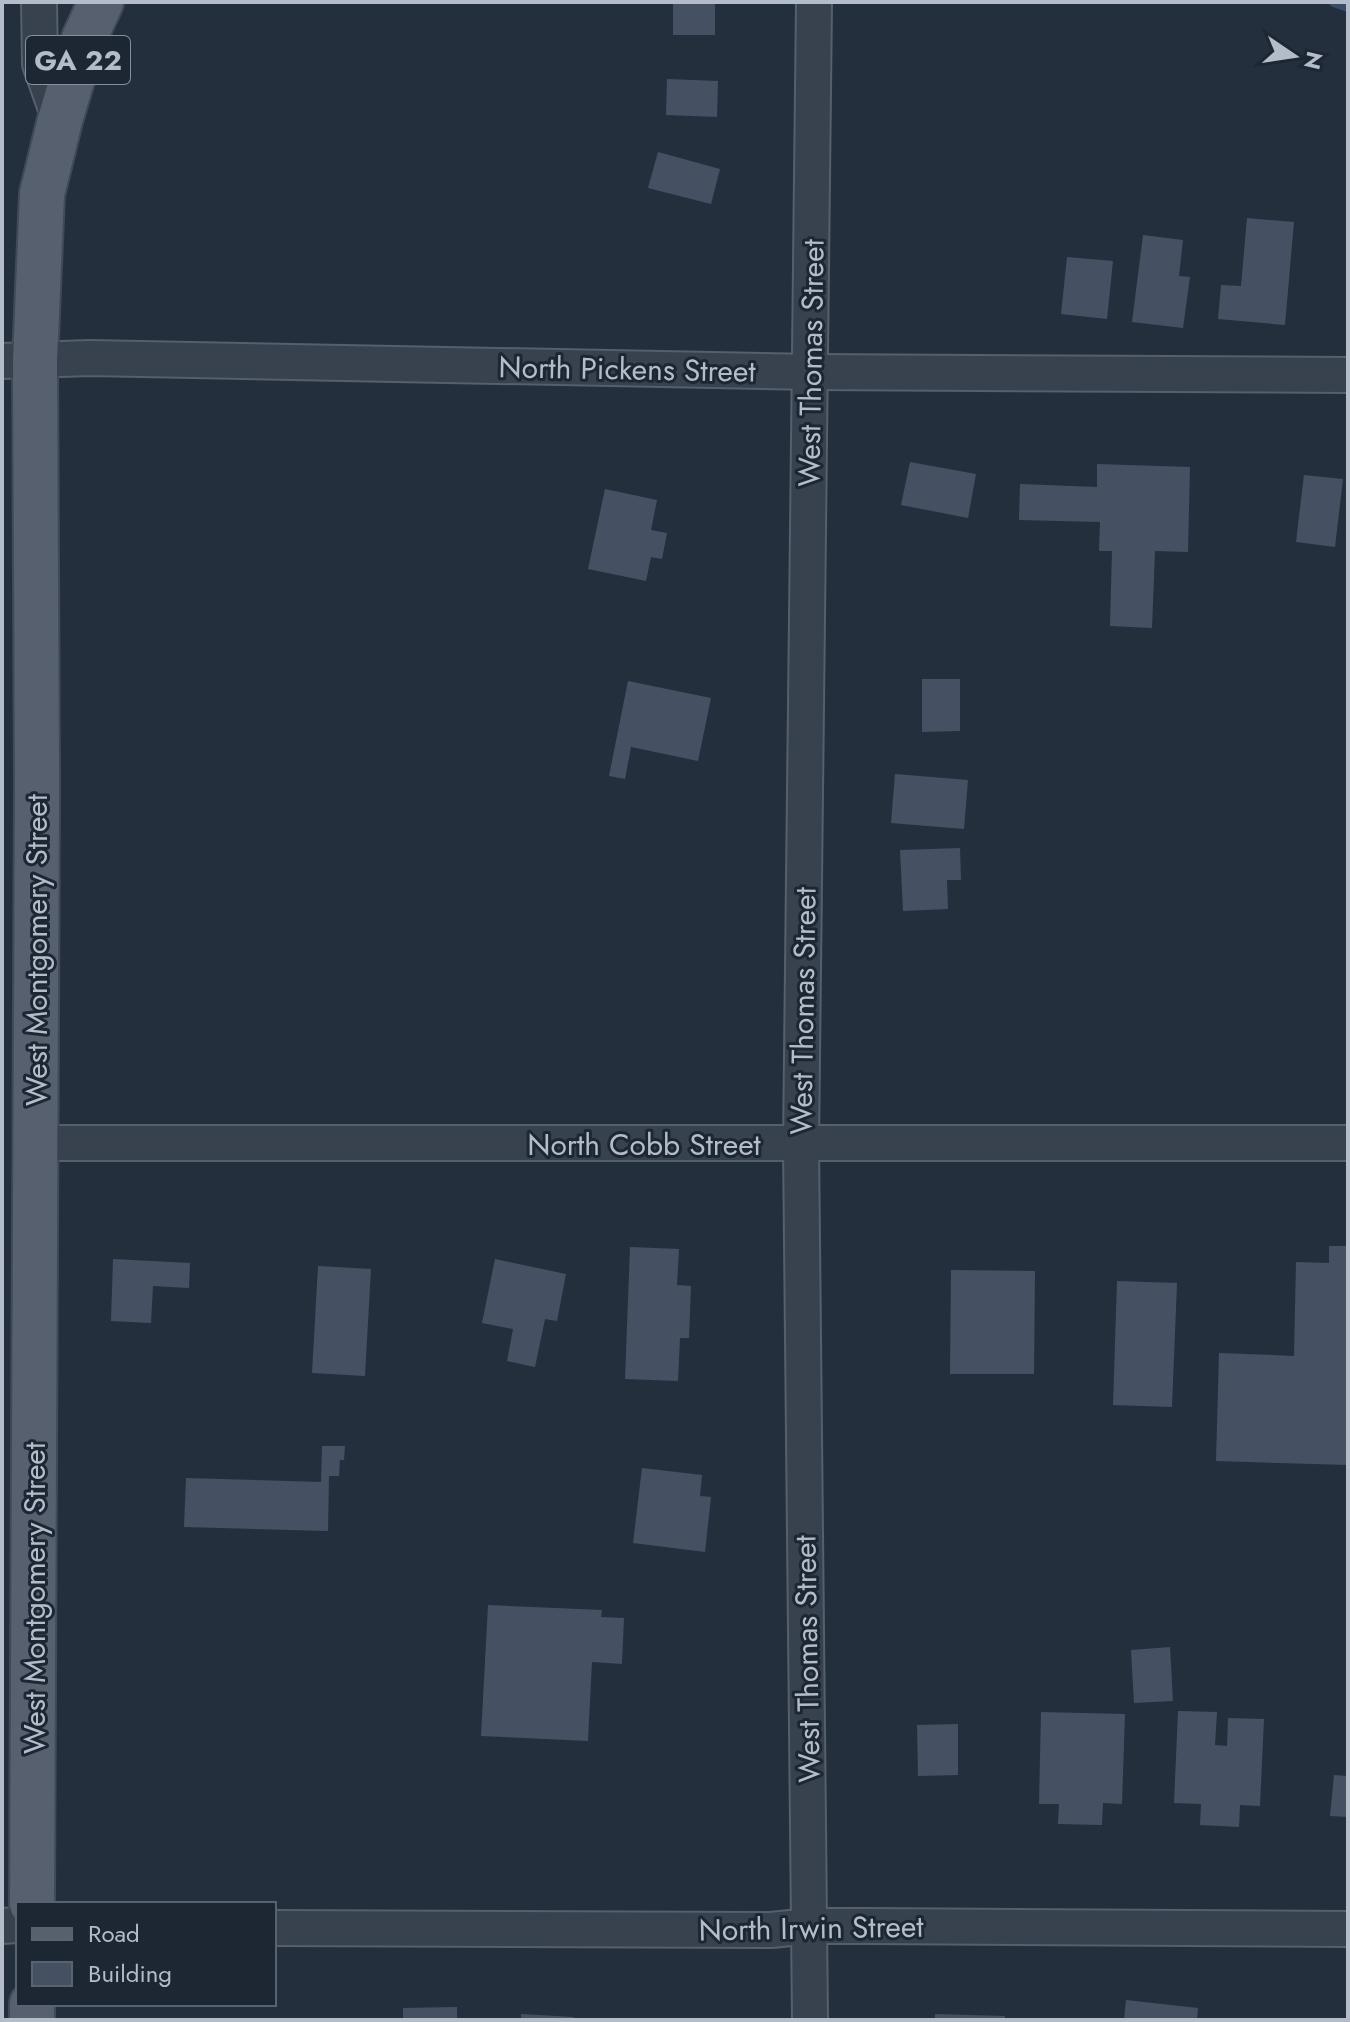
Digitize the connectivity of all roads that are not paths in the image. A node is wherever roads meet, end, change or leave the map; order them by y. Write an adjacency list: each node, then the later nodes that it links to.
1 (39, 2): 4 (street)
2 (101, 2): 4 (main road, GA 22)
3 (814, 2): 6 (street, West Thomas Street)
4 (60, 120): 5 (main road, West Montgomery Street / GA 22)
5 (18, 360): 6 (street, North Pickens Street); 8 (main road, West Montgomery Street / GA 22)
6 (812, 372): 7 (street, North Pickens Street); 10 (street, West Thomas Street)
7 (1348, 375)
8 (35, 1143): 10 (street, North Cobb Street); 11 (main road, West Montgomery Street / GA 22)
9 (1348, 1143): 10 (street, North Cobb Street)
10 (801, 1144): 12 (street, West Thomas Street)
11 (32, 1902)
12 (810, 1926): 13 (street, North Irwin Street); 14 (street, North Irwin Street); 15 (street, West Thomas Street)
13 (276, 1928)
14 (1348, 1929)
15 (810, 2020)

